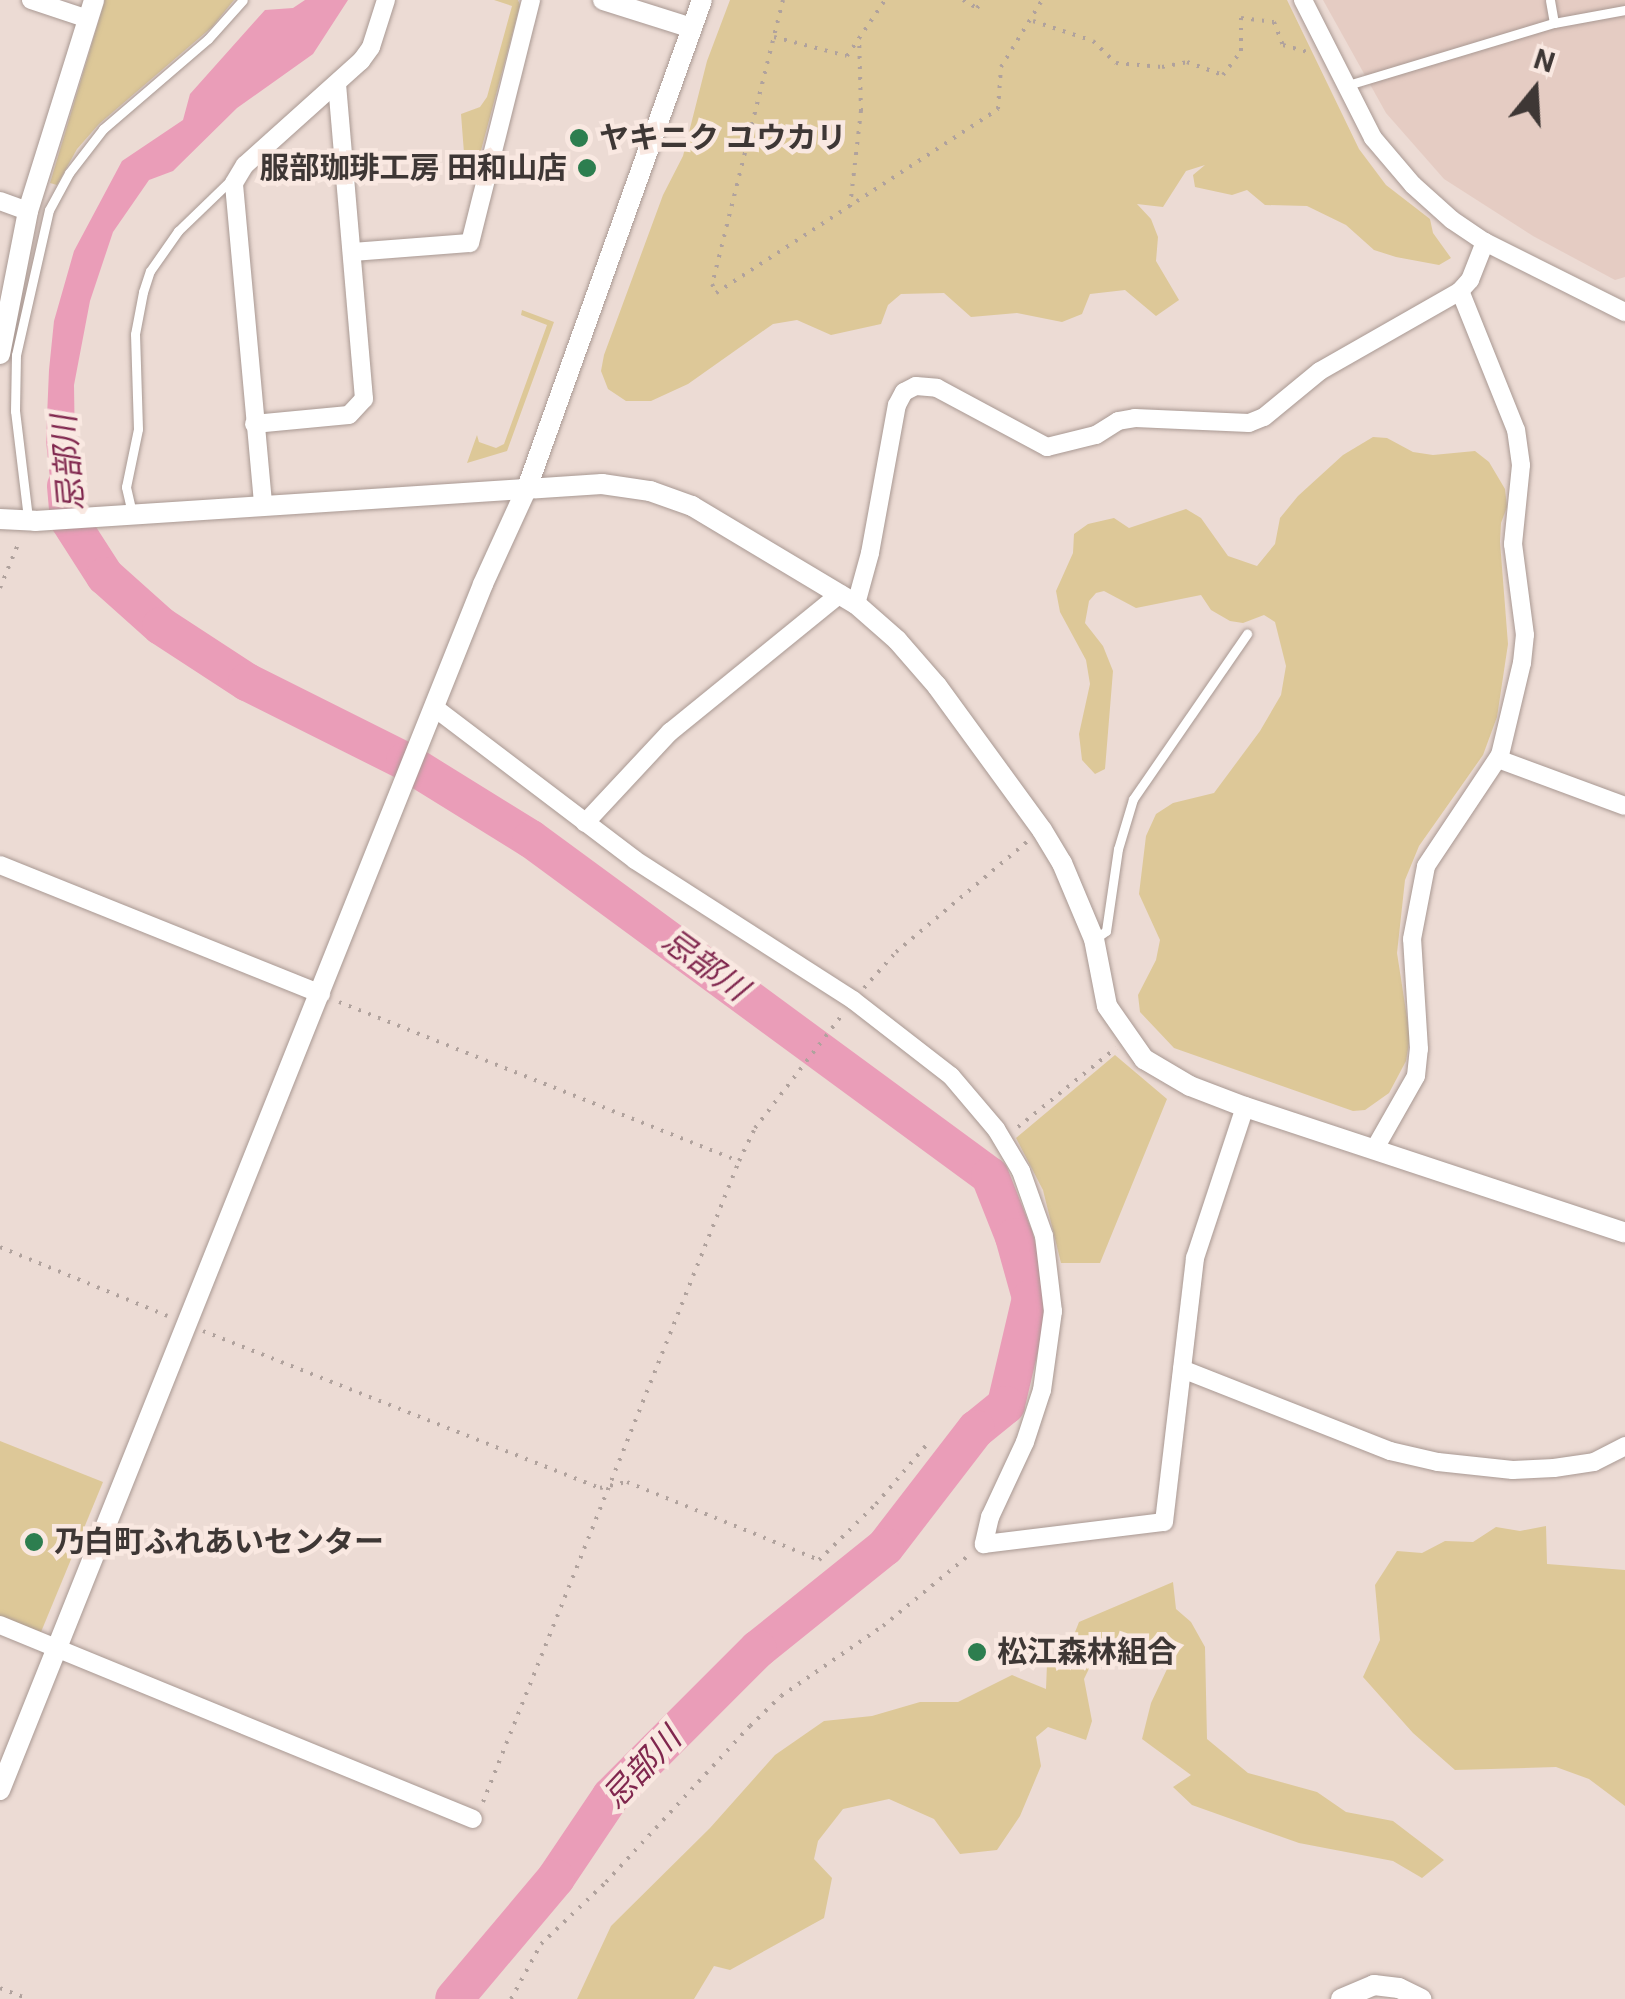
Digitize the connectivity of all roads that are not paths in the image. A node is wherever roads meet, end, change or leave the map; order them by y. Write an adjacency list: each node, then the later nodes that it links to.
1 (30, 0): 9 (street)
2 (244, 0): 28 (lane)
3 (386, 0): 13 (street)
4 (531, 0): 19 (street)
5 (603, 0): 12 (street)
6 (702, 0): 12 (street)
7 (1303, 0): 14 (street)
8 (1550, 0): 11 (lane)
9 (90, 9): 17 (street)
10 (1625, 10): 11 (lane)
11 (1554, 23): 14 (lane)
12 (692, 28): 24 (street)
13 (338, 84): 15 (street); 19 (street)
14 (1345, 86): 18 (street)
15 (238, 174): 23 (street); 26 (lane)
16 (0, 201): 17 (street)
17 (28, 210): 22 (street)
18 (1485, 242): 20 (street); 21 (street)
19 (352, 252): 23 (street)
20 (1460, 292): 29 (street); 32 (street)
21 (1625, 312)
22 (0, 354)
23 (254, 424): 25 (street)
24 (527, 488): 25 (street); 29 (street); 31 (street)
25 (263, 503): 26 (street)
26 (127, 514): 28 (street)
27 (0, 519): 28 (street)
28 (32, 521)
29 (848, 599): 34 (street); 36 (street)
30 (1247, 634): 36 (lane)
31 (434, 711): 34 (street); 37 (street)
32 (1498, 759): 33 (street); 39 (street)
33 (1625, 806)
34 (585, 823): 41 (street)
35 (0, 866): 37 (street)
36 (1094, 939): 38 (street)
37 (321, 994): 44 (street)
38 (1245, 1107): 39 (street); 41 (street)
39 (1374, 1150): 40 (street)
40 (1625, 1233)
41 (1182, 1369): 42 (street)
42 (1625, 1446)
43 (0, 1625): 44 (street)
44 (58, 1648): 45 (street); 46 (street)
45 (0, 1790)
46 (473, 1819)
47 (1341, 1999): 48 (street)
48 (1422, 1999)

